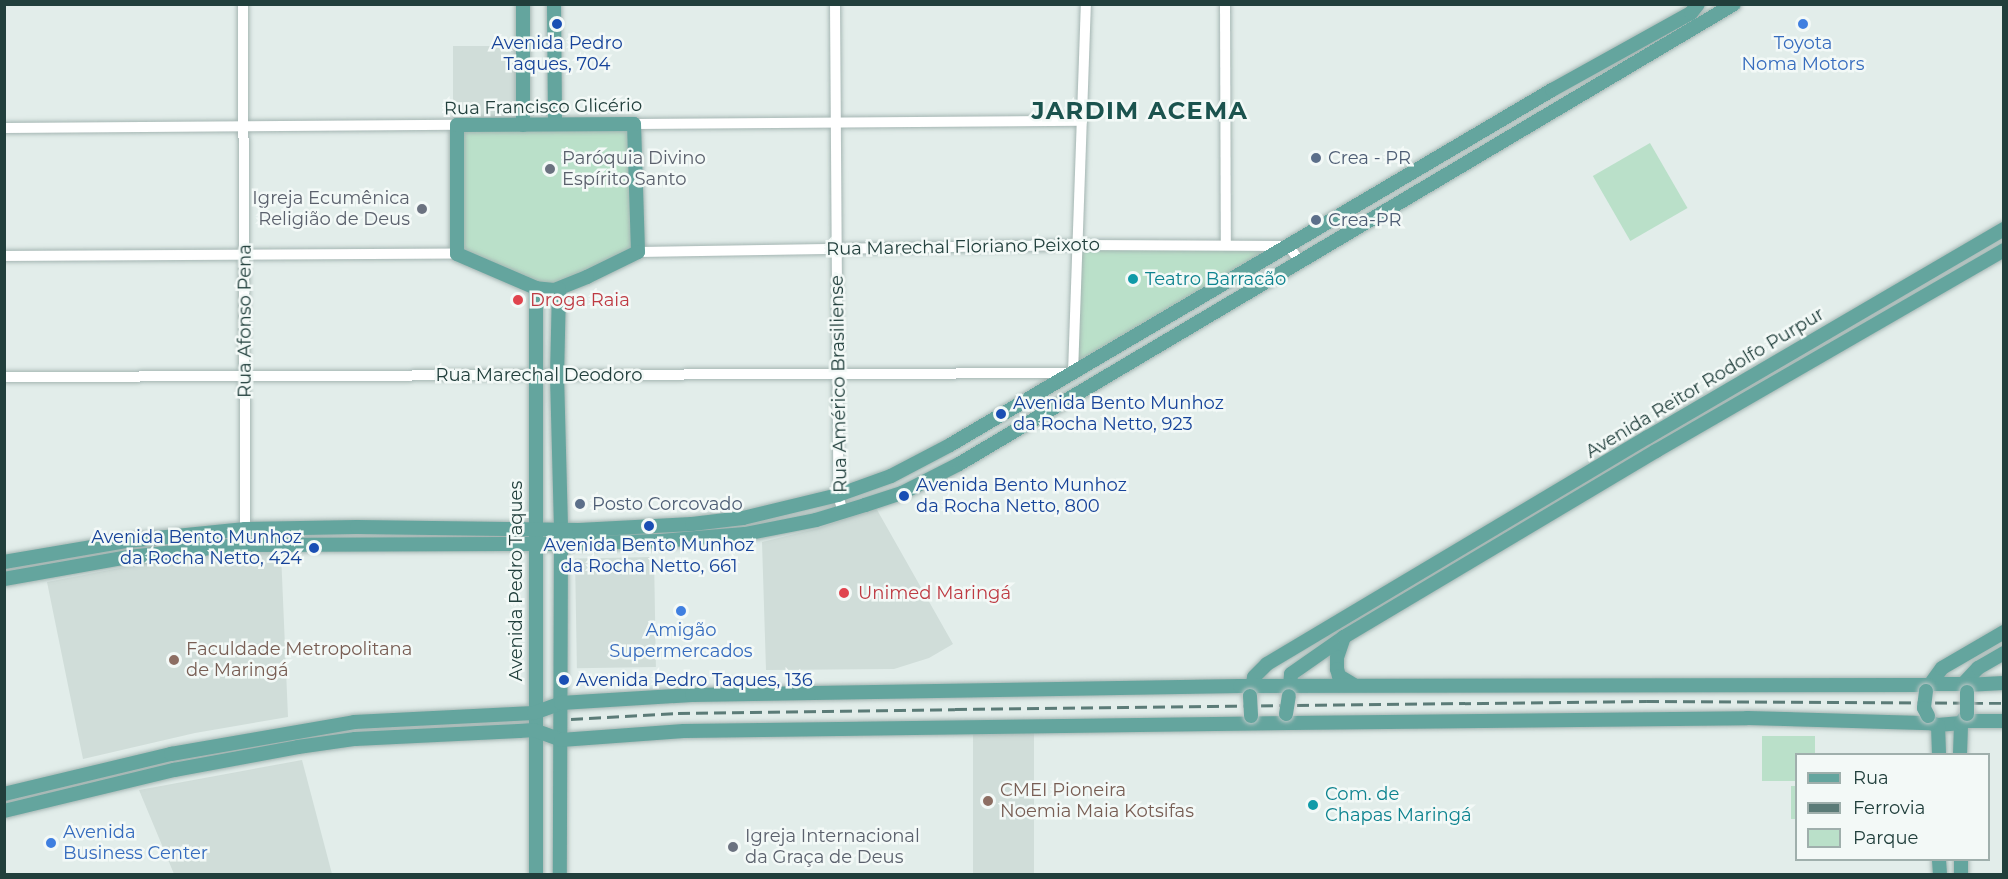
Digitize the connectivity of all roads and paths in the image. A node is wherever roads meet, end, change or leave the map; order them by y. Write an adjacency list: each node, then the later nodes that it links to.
1 (243, 4): 17 (street, Rua Afonso Pena)
2 (523, 4): 16 (main road)
3 (554, 4): 13 (main road)
4 (835, 4): 12 (street, Rua Américo Brasiliense)
5 (1086, 4): 11 (street)
6 (1225, 4): 21 (street)
7 (1698, 4): 9 (main road)
8 (1734, 4): 10 (main road)
9 (1540, 97): 10 (main road); 22 (main road)
10 (1550, 113): 29 (main road)
11 (1082, 121): 12 (street, Rua Francisco Glicério); 20 (street)
12 (836, 122): 14 (street, Rua Francisco Glicério); 23 (street, Rua Américo Brasiliense)
13 (555, 124): 14 (main road, Rua Francisco Glicério); 16 (main road, Rua Francisco Glicério)
14 (634, 124): 25 (main road)
15 (457, 125): 16 (main road, Rua Francisco Glicério); 17 (street, Rua Francisco Glicério); 27 (main road)
16 (523, 125)
17 (243, 127): 18 (street, Rua Francisco Glicério); 26 (street, Rua Afonso Pena)
18 (4, 128)
19 (1998, 232): 24 (main road); 30 (main road, Avenida Reitor Rodolfo Purpur)
20 (1077, 245): 21 (street, Rua Marechal Floriano Peixoto); 23 (street, Rua Marechal Floriano Peixoto); 34 (street)
21 (1226, 245): 22 (street, Rua Marechal Floriano Peixoto)
22 (1290, 246): 29 (street); 34 (main road)
23 (837, 249): 25 (street, Rua Marechal Floriano Peixoto); 35 (street, Rua Américo Brasiliense)
24 (2003, 250): 31 (main road, Avenida Reitor Rodolfo Purpur)
25 (638, 252): 33 (main road)
26 (244, 254): 27 (street); 28 (street); 38 (street, Rua Afonso Pena)
27 (457, 254): 32 (main road)
28 (4, 256)
29 (1299, 261): 40 (main road)
30 (1934, 270): 31 (main road); 41 (main road, Avenida Reitor Rodolfo Purpur)
31 (1943, 284): 42 (main road, Avenida Reitor Rodolfo Purpur)
32 (536, 288): 33 (main road); 36 (main road, Avenida Pedro Taques)
33 (558, 290): 37 (main road)
34 (1072, 373): 35 (street, Rua Marechal Deodoro); 40 (street); 43 (main road)
35 (837, 374): 37 (street, Rua Marechal Deodoro); 43 (street, Rua Américo Brasiliense)
36 (534, 375): 37 (street, Rua Marechal Deodoro); 38 (street, Rua Marechal Deodoro); 48 (main road, Avenida Pedro Taques)
37 (557, 375): 49 (main road)
38 (245, 376): 39 (street, Rua Marechal Deodoro); 46 (street, Rua Afonso Pena)
39 (4, 377)
40 (1083, 390): 44 (main road)
41 (1718, 396): 42 (main road); 58 (main road, Avenida Reitor Rodolfo Purpur)
42 (1726, 410): 60 (main road, Avenida Reitor Rodolfo Purpur)
43 (838, 495): 44 (street, Rua Américo Brasiliense); 45 (main road)
44 (843, 512): 51 (main road)
45 (661, 526): 49 (main road); 51 (main road)
46 (245, 529): 47 (main road); 50 (main road); 55 (street, Rua Afonso Pena)
47 (448, 529): 48 (main road); 52 (main road)
48 (534, 529): 49 (main road); 53 (main road, Avenida Pedro Taques)
49 (561, 530): 54 (main road)
50 (127, 541): 56 (main road); 57 (main road)
51 (661, 541): 54 (main road)
52 (448, 543): 53 (main road); 55 (main road)
53 (534, 544): 54 (main road); 71 (main road, Avenida Pedro Taques)
54 (561, 544): 70 (main road)
55 (245, 545): 56 (main road)
56 (129, 557): 59 (main road)
57 (4, 562)
58 (1426, 571): 60 (main road); 68 (main road, Avenida Reitor Rodolfo Purpur)
59 (4, 579)
60 (1434, 585): 62 (main road, Avenida Reitor Rodolfo Purpur)
61 (2004, 632): 66 (main road)
62 (1344, 637): 65 (main road); 69 (main road, Avenida Reitor Rodolfo Purpur)
63 (2004, 652): 67 (main road)
64 (2004, 683): 67 (main road)
65 (1354, 685): 66 (main road); 69 (main road)
66 (1929, 687): 67 (main road); 77 (main road, bridge)
67 (1965, 687): 74 (main road, bridge)
68 (1251, 691): 69 (main road); 70 (main road); 73 (main road, bridge)
69 (1289, 691): 72 (main road, bridge)
70 (561, 703): 71 (main road); 80 (main road)
71 (534, 713): 76 (main road); 78 (main road, Avenida Pedro Taques)
72 (1282, 718): 73 (main road); 77 (main road)
73 (1253, 720): 80 (main road)
74 (1964, 720): 75 (main road); 77 (main road); 82 (main road)
75 (2004, 721)
76 (354, 722): 79 (main road); 83 (main road)
77 (1932, 722): 81 (main road)
78 (534, 730): 79 (main road); 80 (main road); 85 (main road, Avenida Pedro Taques)
79 (356, 739): 84 (main road)
80 (561, 740): 86 (main road)
81 (1939, 753)
82 (1960, 753)
83 (4, 794)
84 (4, 811)
85 (536, 874)
86 (560, 874)

